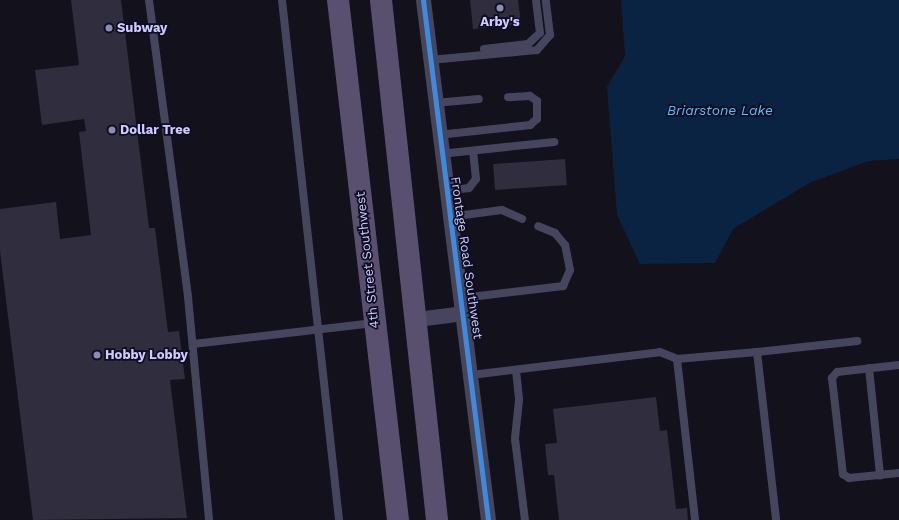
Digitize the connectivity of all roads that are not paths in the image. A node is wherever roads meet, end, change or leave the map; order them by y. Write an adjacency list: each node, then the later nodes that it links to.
1 (150, 0): 27 (lane)
2 (282, 0): 25 (lane)
3 (338, 0): 24 (main road, 4th Street Southwest)
4 (381, 0): 23 (main road)
5 (423, 0): 9 (street, Frontage Road Southwest)
6 (536, 0): 8 (lane)
7 (546, 0): 8 (lane)
8 (475, 55): 9 (lane)
9 (430, 60): 12 (street, Frontage Road Southwest)
10 (508, 97): 13 (lane)
11 (479, 99): 12 (lane)
12 (435, 103): 13 (street, Frontage Road Southwest)
13 (438, 135): 16 (street, Frontage Road Southwest)
14 (554, 142): 15 (lane)
15 (473, 151): 16 (lane); 17 (lane)
16 (440, 154): 17 (street, Frontage Road Southwest)
17 (445, 192): 18 (street, Frontage Road Southwest)
18 (449, 217): 19 (lane); 21 (street, Frontage Road Southwest)
19 (522, 218)
20 (538, 226): 21 (lane)
21 (462, 298): 22 (street, Frontage Road Southwest)
22 (464, 313): 23 (street); 33 (street, Frontage Road Southwest)
23 (416, 319): 39 (main road)
24 (375, 323): 25 (lane); 38 (main road, 4th Street Southwest)
25 (319, 329): 27 (lane); 37 (lane)
26 (857, 341): 28 (lane)
27 (193, 344): 36 (lane)
28 (757, 352): 29 (lane); 43 (lane)
29 (677, 359): 32 (lane); 42 (lane)
30 (899, 365): 31 (lane)
31 (869, 368): 35 (lane); 35 (lane)
32 (516, 370): 33 (lane); 41 (lane)
33 (471, 375): 40 (street, Frontage Road Southwest)
34 (899, 473): 35 (lane)
35 (880, 475)
36 (210, 520)
37 (339, 520)
38 (398, 520)
39 (437, 520)
40 (488, 520)
41 (525, 520)
42 (695, 520)
43 (776, 520)

